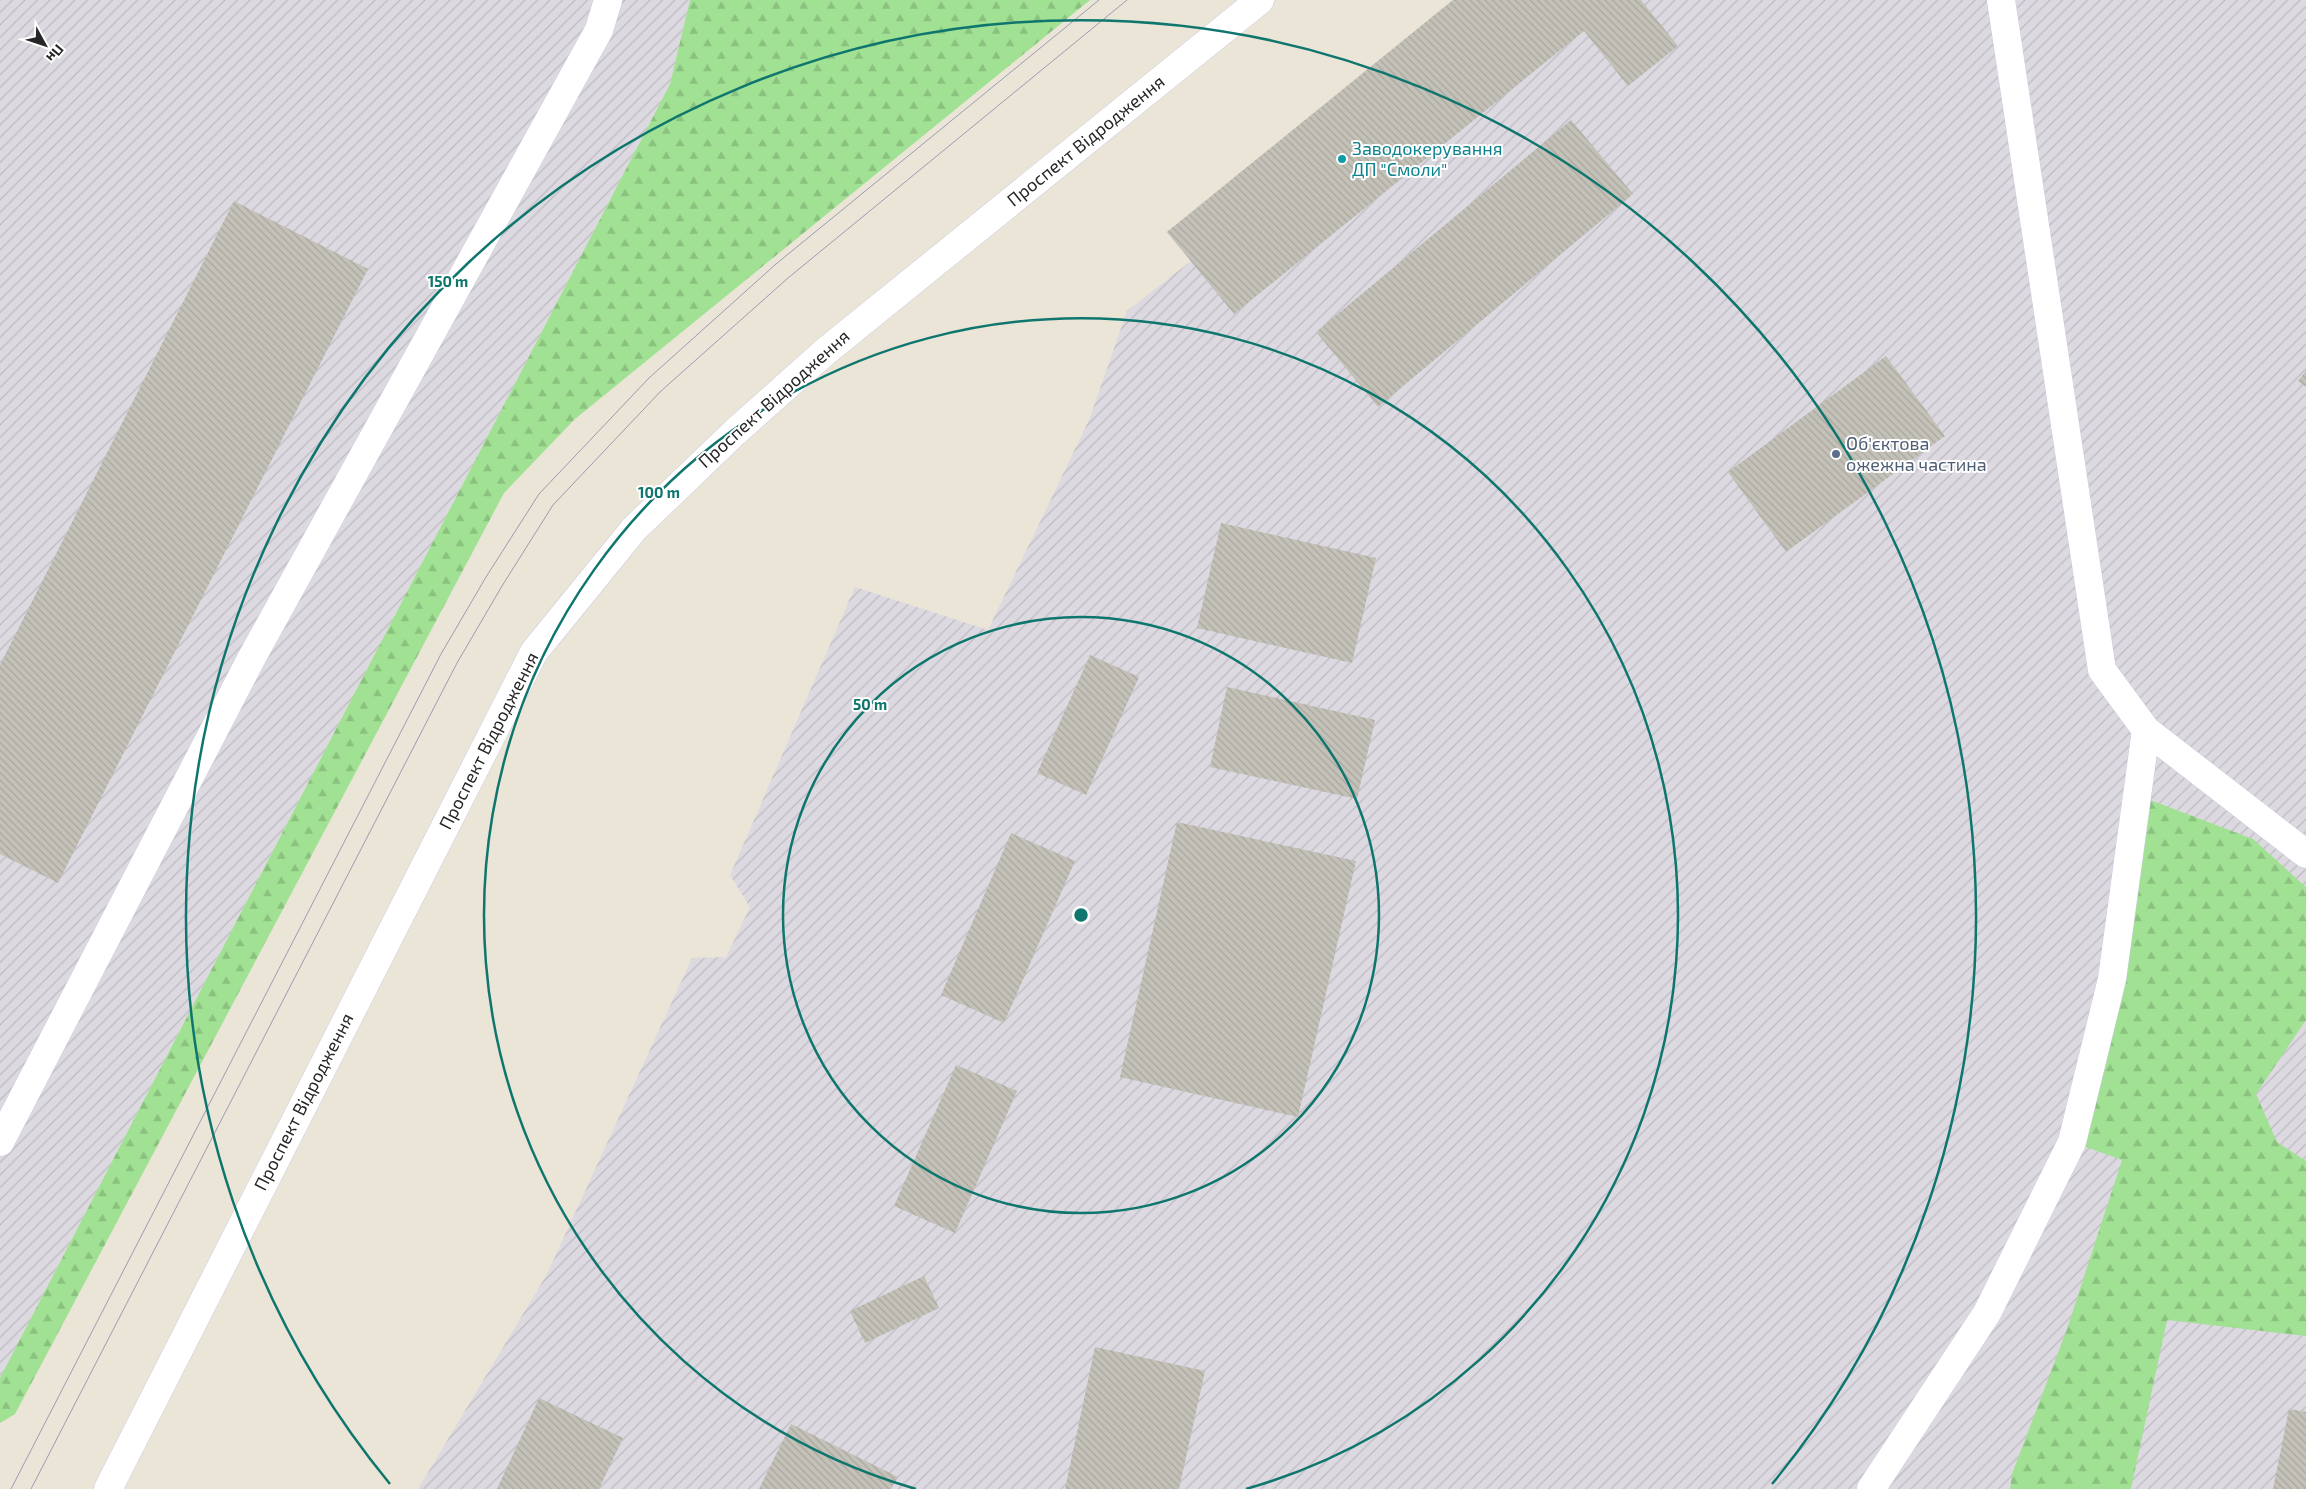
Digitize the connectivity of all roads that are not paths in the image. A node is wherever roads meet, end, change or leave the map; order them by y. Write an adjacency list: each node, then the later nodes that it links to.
1 (608, 0): 6 (street)
2 (1260, 0): 7 (street, Проспект Відродження)
3 (2001, 0): 4 (street)
4 (2146, 730): 5 (street); 8 (street)
5 (2306, 854)
6 (0, 1142)
7 (108, 1489)
8 (1871, 1489)

